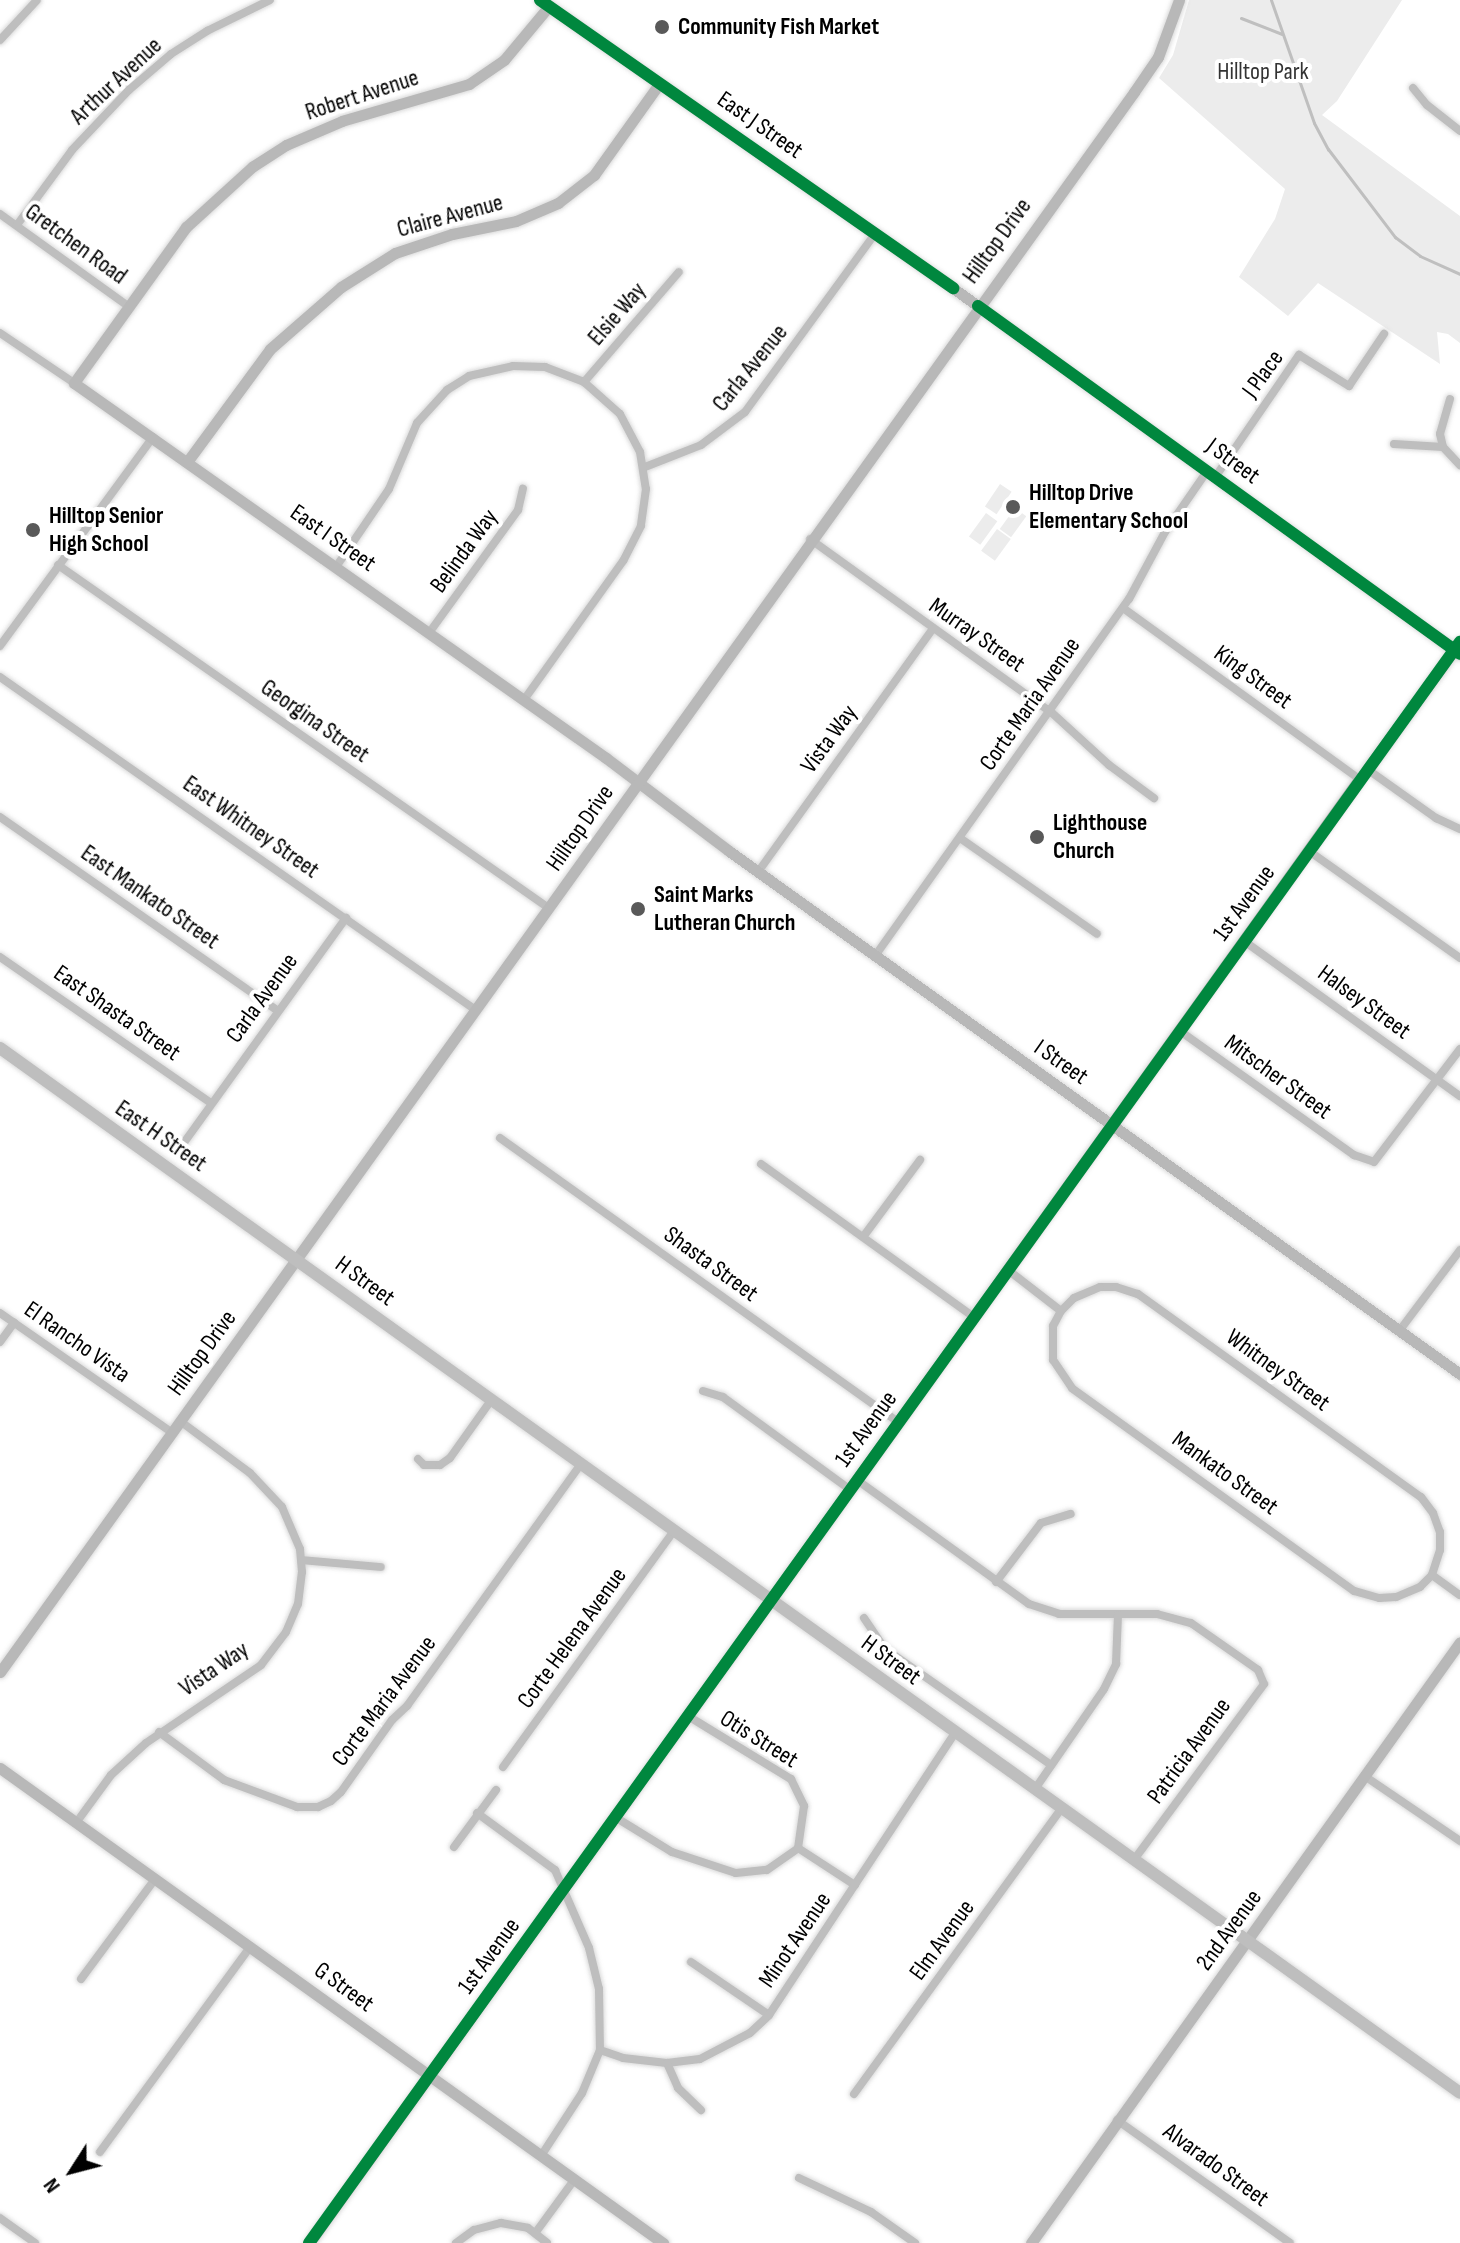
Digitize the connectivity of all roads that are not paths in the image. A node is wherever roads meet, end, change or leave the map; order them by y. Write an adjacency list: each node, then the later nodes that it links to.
1 (37, 0): 5 (street)
2 (270, 0): 10 (street, Arthur Avenue)
3 (1179, 0): 14 (street, Hilltop Drive)
4 (544, 3): 6 (street, East J Street); 13 (street, Robert Avenue)
5 (0, 40)
6 (659, 84): 11 (street, East J Street); 23 (street, Claire Avenue)
7 (1413, 88): 8 (street)
8 (1460, 131)
9 (0, 214): 10 (street, Gretchen Road)
10 (17, 225): 13 (street, Gretchen Road)
11 (875, 234): 14 (street, East J Street); 25 (street, Carla Avenue)
12 (679, 272): 17 (street, Elsie Way)
13 (128, 306): 18 (street, Robert Avenue)
14 (978, 306): 26 (street, J Street); 28 (street, Hilltop Drive)
15 (0, 333): 18 (street, East I Street)
16 (1384, 334): 26 (street, J Place)
17 (584, 382): 25 (street); 30 (street)
18 (74, 383): 20 (street, East I Street)
19 (1450, 399): 22 (street)
20 (153, 437): 23 (street, East I Street); 29 (street)
21 (1394, 444): 22 (street)
22 (1443, 447): 24 (street)
23 (187, 462): 30 (street, East I Street)
24 (1460, 465)
25 (645, 467): 37 (street)
26 (1212, 473): 31 (street, Corte Maria Avenue); 35 (street, J Street)
27 (523, 489): 33 (street, Belinda Way)
28 (810, 539): 32 (street, Murray Street); 40 (street, Hilltop Drive)
29 (58, 565): 34 (street); 47 (street, Georgina Street)
30 (336, 567): 33 (street, East I Street)
31 (1123, 608): 38 (street, Corte Maria Avenue); 39 (street, King Street)
32 (932, 630): 38 (street, Murray Street); 46 (street, Vista Way)
33 (429, 633): 37 (street, East I Street)
34 (0, 646)
35 (1458, 649): 39 (street, 1st Avenue)
36 (0, 677): 48 (street, East Whitney Street)
37 (524, 700): 40 (street, East I Street)
38 (1051, 712): 41 (street, Murray Street); 44 (street, Corte Maria Avenue)
39 (1363, 774): 43 (street, King Street); 45 (street, 1st Avenue)
40 (639, 783): 46 (street, I Street); 47 (street, Hilltop Drive)
41 (1154, 798)
42 (0, 817): 54 (street, East Mankato Street)
43 (1460, 829)
44 (960, 838): 49 (street); 51 (street, Corte Maria Avenue)
45 (1309, 851): 50 (street, 1st Avenue); 53 (street)
46 (758, 872): 51 (street, I Street)
47 (550, 909): 55 (street, Hilltop Drive)
48 (346, 918): 54 (street, Carla Avenue); 55 (street, East Whitney Street)
49 (1097, 934)
50 (1244, 941): 56 (street, 1st Avenue); 59 (street, Halsey Street)
51 (875, 956): 62 (street, I Street)
52 (0, 957): 61 (street, East Shasta Street)
53 (1460, 958)
54 (277, 1010): 61 (street, Carla Avenue)
55 (477, 1011): 69 (street, Hilltop Drive)
56 (1180, 1031): 59 (street, Mitscher Street); 62 (street, 1st Avenue)
57 (0, 1048): 69 (main road, East H Street)
58 (1460, 1049): 59 (street)
59 (1437, 1080): 60 (street, Halsey Street)
60 (1460, 1096)
61 (211, 1103): 64 (street, Carla Avenue)
62 (1111, 1125): 70 (street, 1st Avenue); 75 (street, I Street)
63 (500, 1138): 81 (street, Shasta Street)
64 (183, 1144)
65 (920, 1160): 67 (street)
66 (761, 1164): 67 (street)
67 (863, 1237): 73 (street)
68 (1460, 1250): 75 (street)
69 (297, 1259): 79 (main road, H Street); 80 (street, Hilltop Drive)
70 (1008, 1270): 71 (street); 73 (street, 1st Avenue)
71 (1061, 1311): 90 (street, Mankato Street); 90 (street, Whitney Street)
72 (0, 1313): 74 (street, El Rancho Vista)
73 (974, 1317): 81 (street, 1st Avenue)
74 (14, 1323): 76 (street); 82 (street, El Rancho Vista)
75 (1400, 1330): 77 (street, I Street)
76 (0, 1342)
77 (1460, 1374)
78 (703, 1391): 85 (street)
79 (492, 1399): 83 (street); 84 (main road, H Street)
80 (180, 1421): 82 (street, Hilltop Drive); 88 (street, Vista Way)
81 (898, 1422): 85 (street, 1st Avenue)
82 (171, 1432): 97 (street, Hilltop Drive)
83 (418, 1459)
84 (581, 1464): 87 (main road, H Street); 99 (street, Corte Maria Avenue)
85 (853, 1484): 91 (street); 93 (street, 1st Avenue)
86 (1071, 1514): 91 (street)
87 (674, 1531): 93 (main road, H Street); 102 (street, Corte Helena Avenue)
88 (302, 1560): 89 (street); 99 (street, Vista Way)
89 (381, 1567)
90 (1432, 1575): 92 (street)
91 (996, 1582): 94 (street)
92 (1460, 1595)
93 (770, 1600): 98 (street, 1st Avenue); 100 (main road, H Street)
94 (1118, 1615): 101 (street); 114 (street, Patricia Avenue)
95 (864, 1618): 101 (street)
96 (1460, 1642): 104 (street, 2nd Avenue)
97 (0, 1672)
98 (688, 1716): 109 (street, 1st Avenue); 113 (street, Otis Street)
99 (159, 1732): 110 (street, Vista Way)
100 (955, 1733): 105 (main road, H Street); 116 (street, Minot Avenue)
101 (1051, 1765): 105 (street)
102 (503, 1767)
103 (0, 1768): 110 (street, G Street)
104 (1366, 1777): 111 (street); 118 (street, 2nd Avenue)
105 (1035, 1789): 107 (main road, H Street)
106 (496, 1790): 108 (street)
107 (1062, 1808): 114 (main road, H Street); 127 (street, Elm Avenue)
108 (477, 1813): 112 (street); 117 (street)
109 (615, 1817): 113 (street); 117 (street, 1st Avenue)
110 (76, 1823): 115 (street, G Street)
111 (1460, 1841)
112 (454, 1847)
113 (798, 1848): 116 (street)
114 (1134, 1860): 118 (main road, H Street)
115 (155, 1879): 119 (street, G Street); 121 (street)
116 (855, 1885): 122 (street, Minot Avenue)
117 (564, 1890): 123 (street); 125 (street, 1st Avenue)
118 (1247, 1942): 126 (main road, H Street); 129 (street, 2nd Avenue)
119 (250, 1947): 125 (street, G Street); 130 (street)
120 (691, 1962): 122 (street)
121 (81, 1979)
122 (769, 2015): 124 (street, Minot Avenue)
123 (600, 2050): 124 (street, Minot Avenue); 131 (street)
124 (667, 2063): 128 (street)
125 (430, 2075): 131 (street, G Street); 137 (street, 1st Avenue)
126 (1460, 2093)
127 (854, 2094)
128 (701, 2110)
129 (1117, 2120): 142 (street, 2nd Avenue); 143 (street, Alvarado Street)
130 (100, 2152)
131 (541, 2156): 133 (street, G Street)
132 (799, 2178): 141 (street)
133 (574, 2180): 135 (street); 140 (street, G Street)
134 (0, 2218): 136 (street)
135 (536, 2232): 138 (street); 139 (street)
136 (35, 2243)
137 (309, 2243)
138 (456, 2243)
139 (547, 2243)
140 (663, 2243)
141 (915, 2243)
142 (1031, 2243)
143 (1290, 2243)

